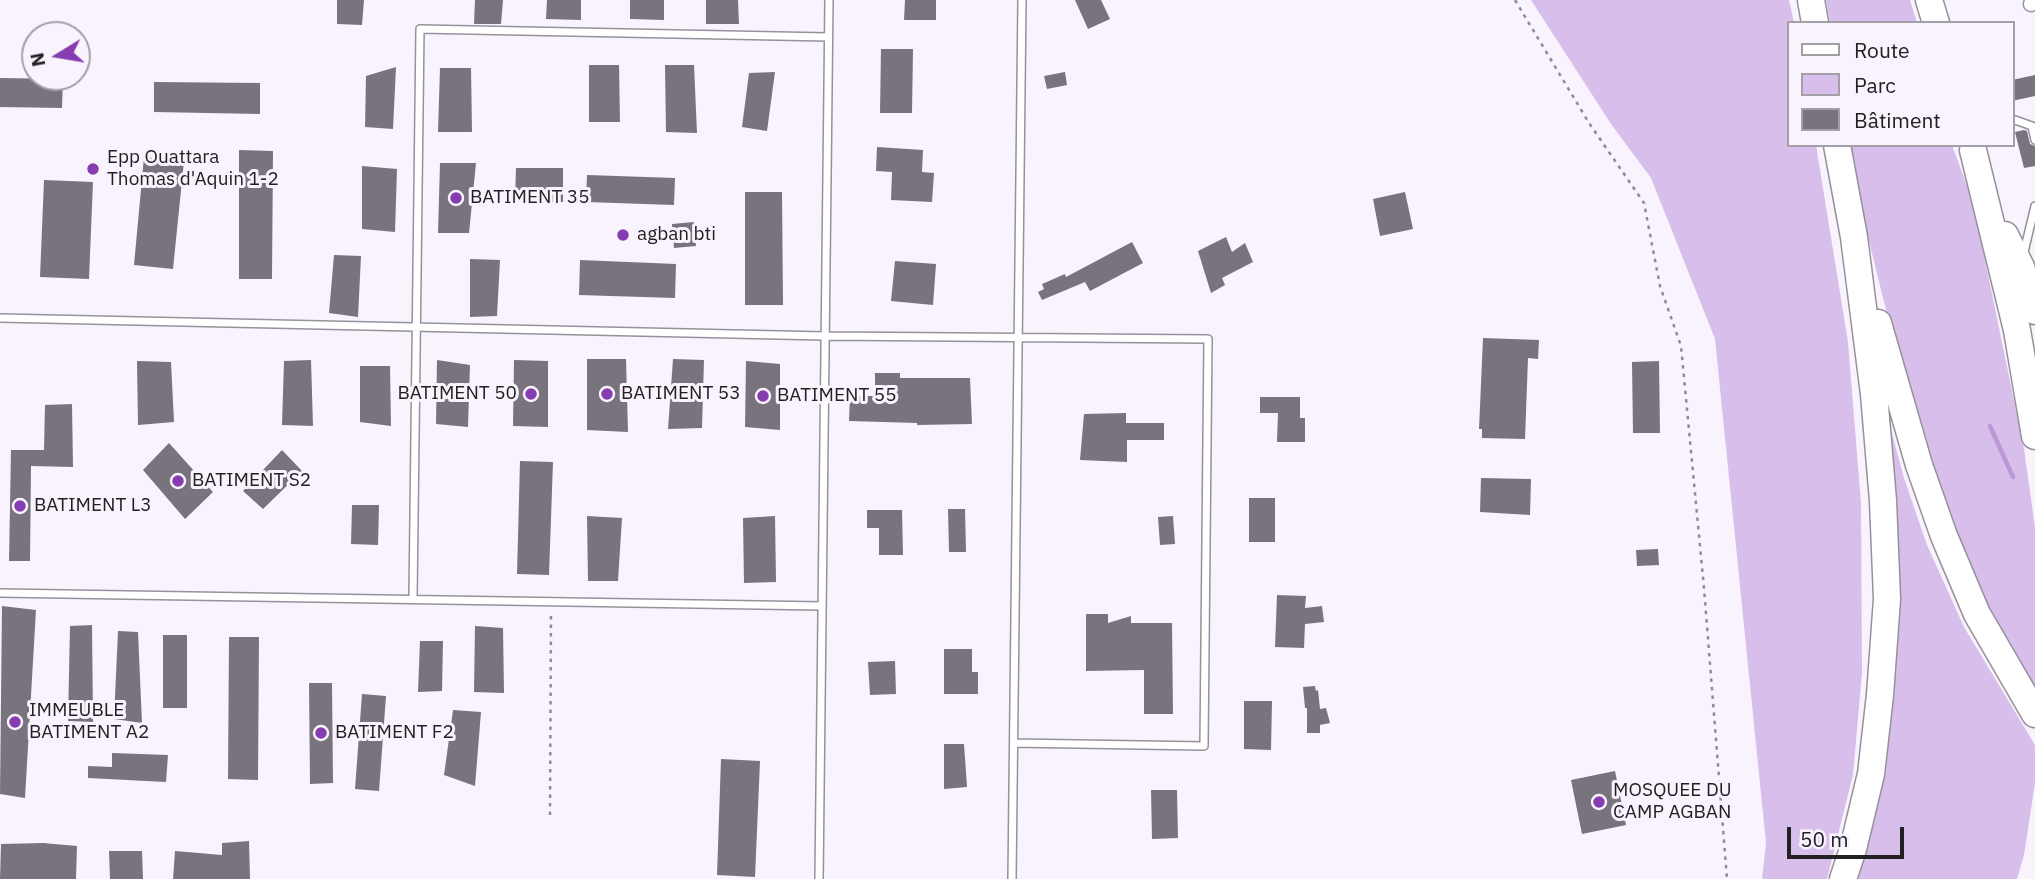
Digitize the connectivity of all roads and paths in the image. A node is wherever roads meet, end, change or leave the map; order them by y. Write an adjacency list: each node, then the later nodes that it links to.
1 (829, 0): 8 (lane)
2 (1022, 0): 20 (lane)
3 (1515, 0): 31 (path)
4 (1811, 0): 6 (highway)
5 (1929, 0): 7 (highway)
6 (1815, 21)
7 (1935, 21)
8 (828, 37): 18 (lane); 19 (lane)
9 (2014, 120): 10 (lane)
10 (2035, 139)
11 (1837, 147): 14 (highway)
12 (1972, 147): 15 (highway); 21 (highway)
13 (2035, 206): 15 (lane)
14 (1854, 237): 26 (highway); 32 (highway)
15 (2021, 267): 16 (highway)
16 (2035, 311)
17 (0, 318): 18 (lane)
18 (416, 328): 19 (lane); 23 (lane)
19 (825, 335): 20 (lane); 25 (lane)
20 (1018, 336): 27 (lane); 27 (lane)
21 (2035, 436)
22 (0, 593): 23 (lane)
23 (413, 598): 24 (lane)
24 (551, 600): 25 (lane); 28 (path)
25 (822, 606): 29 (lane)
26 (2035, 714)
27 (1014, 743): 30 (lane)
28 (550, 815)
29 (819, 879)
30 (1013, 879)
31 (1727, 879)
32 (1843, 879)

